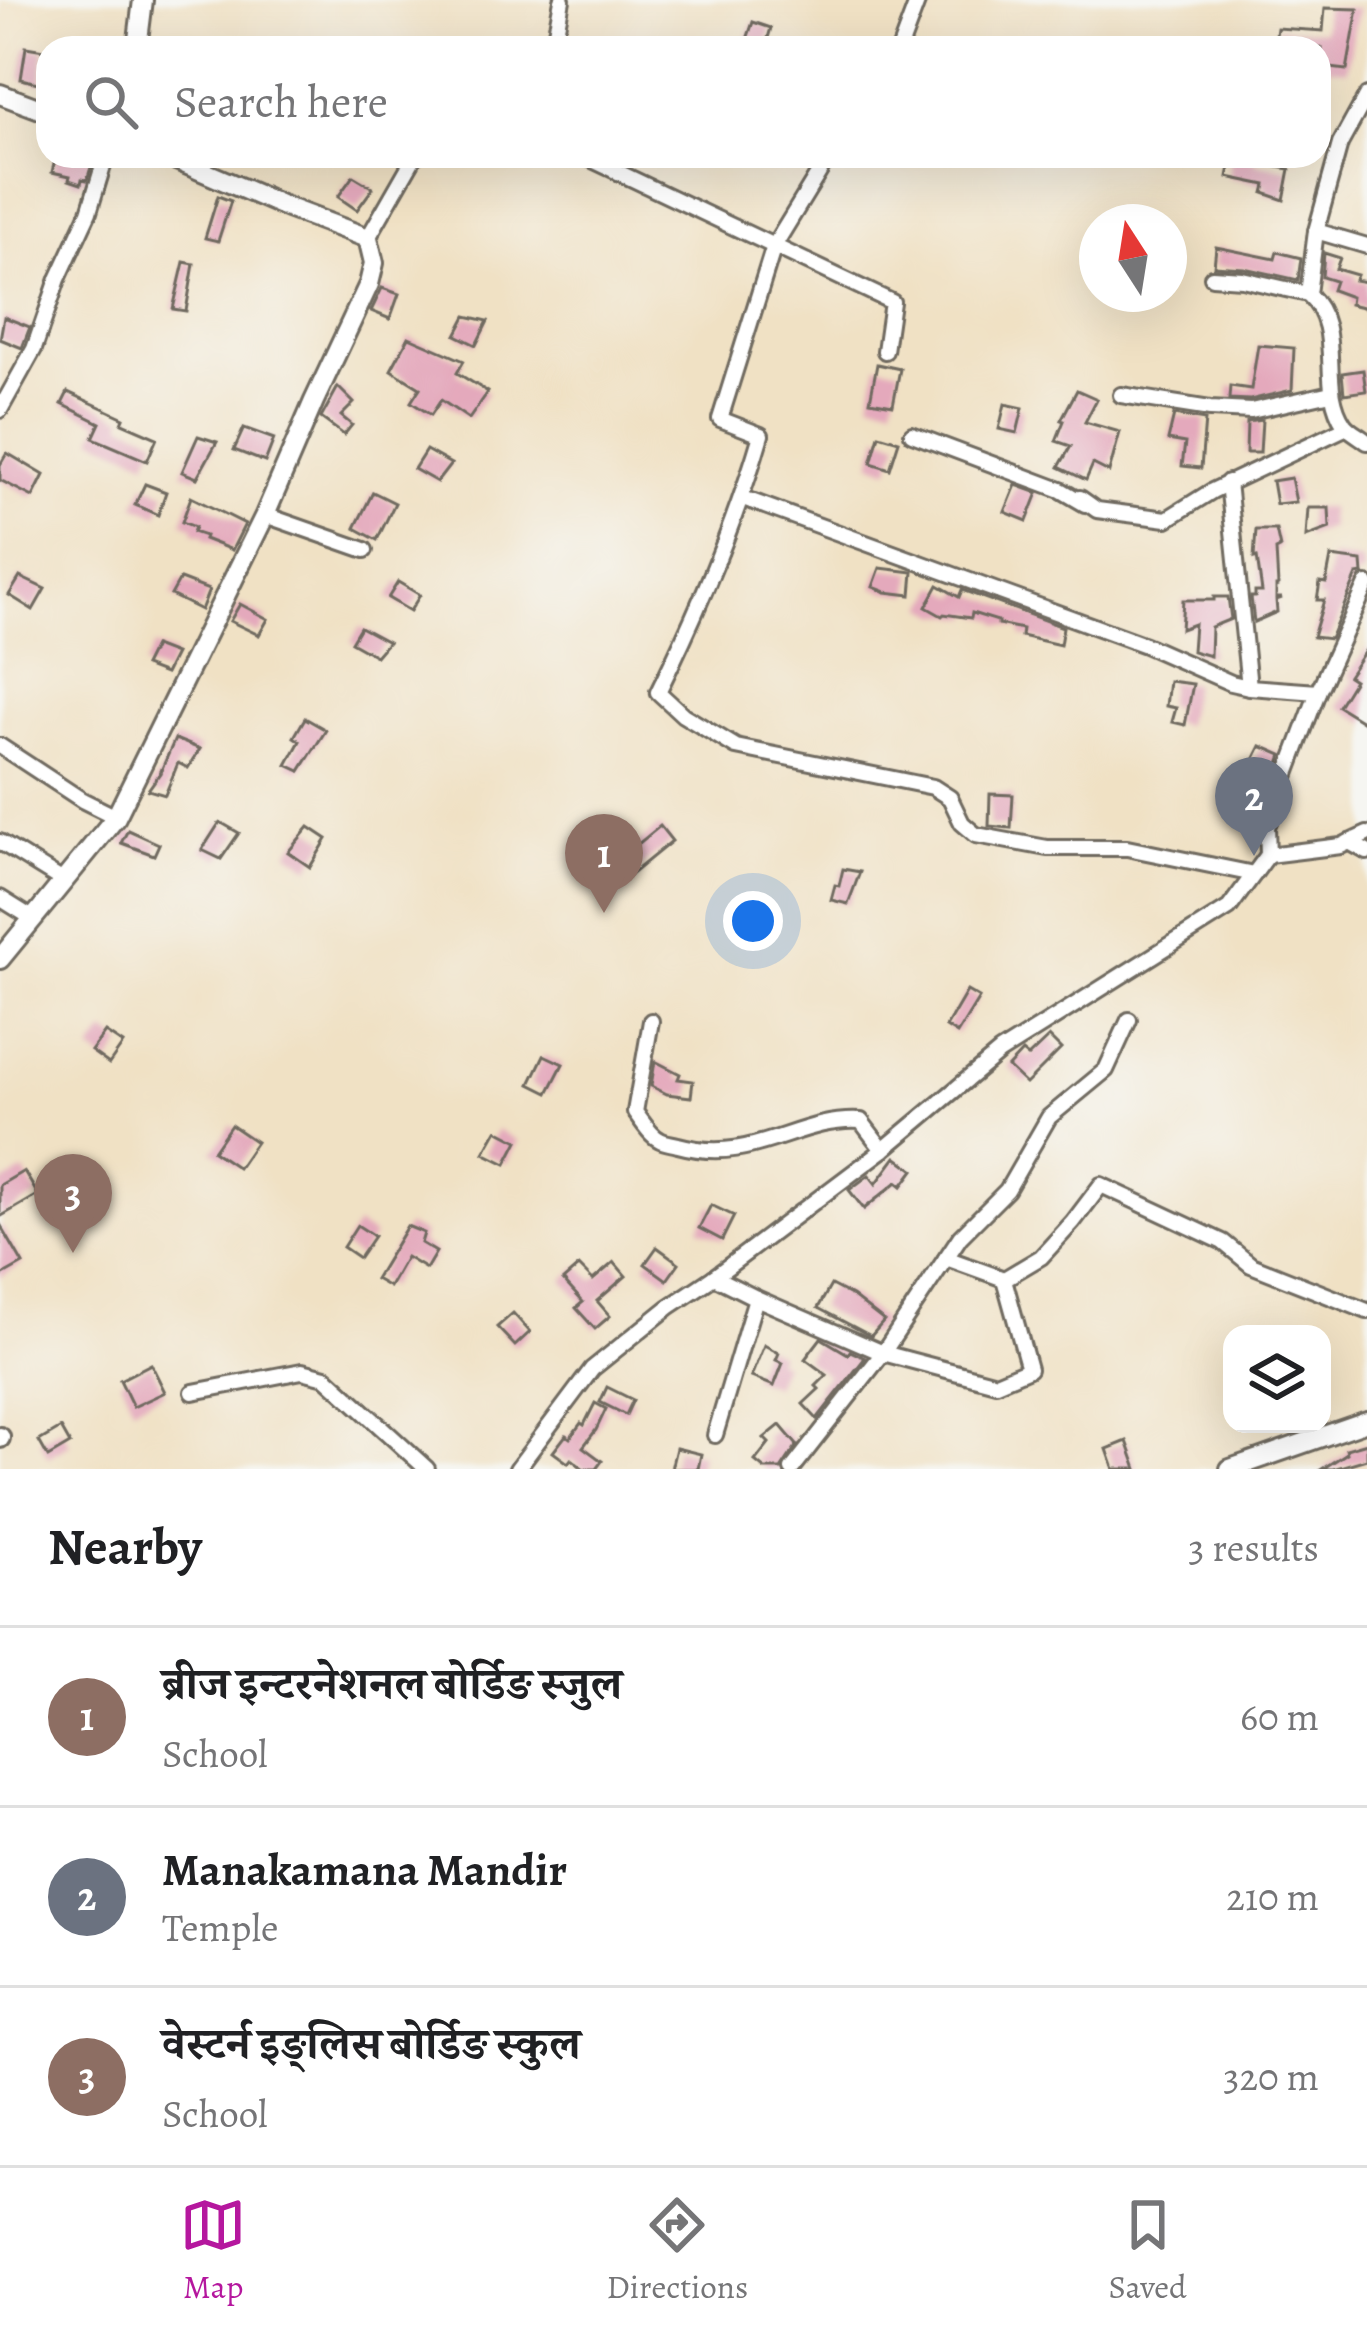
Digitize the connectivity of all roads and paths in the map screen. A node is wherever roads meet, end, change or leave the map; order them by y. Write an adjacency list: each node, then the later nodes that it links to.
1 (143, 0): 4 (street)
2 (562, 0): 5 (street)
3 (918, 0): 6 (street)
4 (138, 36)
5 (555, 36)
6 (904, 36)
7 (1367, 95): 15 (street)
8 (4, 100): 9 (street)
9 (36, 109)
10 (102, 168): 24 (street)
11 (194, 168): 16 (street)
12 (408, 168): 16 (street)
13 (609, 168): 17 (street)
14 (822, 168): 17 (street)
15 (1316, 232): 18 (street); 20 (street)
16 (368, 238): 32 (street)
17 (774, 246): 21 (street); 29 (street)
18 (1367, 246)
19 (1212, 277): 20 (street)
20 (1308, 294): 22 (street)
21 (885, 351)
22 (1331, 393): 23 (street); 25 (street)
23 (1121, 395)
24 (0, 410)
25 (1346, 428): 27 (street); 28 (street)
26 (912, 434): 31 (street)
27 (1367, 442)
28 (1228, 482): 31 (street); 35 (street)
29 (743, 498): 35 (street); 44 (street)
30 (1080, 498): 31 (street)
31 (1097, 510)
32 (265, 515): 33 (street); 38 (street)
33 (365, 550)
34 (1367, 584): 36 (street)
35 (1249, 687): 36 (street)
36 (1318, 692): 43 (street)
37 (0, 746): 38 (street)
38 (116, 817): 45 (street)
39 (1367, 834): 41 (street)
40 (0, 842): 45 (street)
41 (1349, 842): 42 (street); 43 (street)
42 (1367, 852)
43 (1268, 856): 44 (street)
44 (1254, 874): 51 (street)
45 (63, 880): 47 (street)
46 (0, 898): 47 (street)
47 (32, 918): 48 (street)
48 (0, 959)
49 (1129, 1020): 52 (street)
50 (650, 1021): 51 (street)
51 (884, 1150): 53 (street)
52 (946, 1258): 54 (street); 57 (street)
53 (714, 1277): 55 (street); 62 (street)
54 (1004, 1279): 56 (street); 57 (street)
55 (756, 1298): 57 (street); 60 (street)
56 (1367, 1311)
57 (883, 1353): 63 (street)
58 (193, 1392): 61 (street)
59 (1367, 1421): 64 (street)
60 (715, 1435)
61 (428, 1469)
62 (517, 1469)
63 (792, 1469)
64 (1230, 1469)

